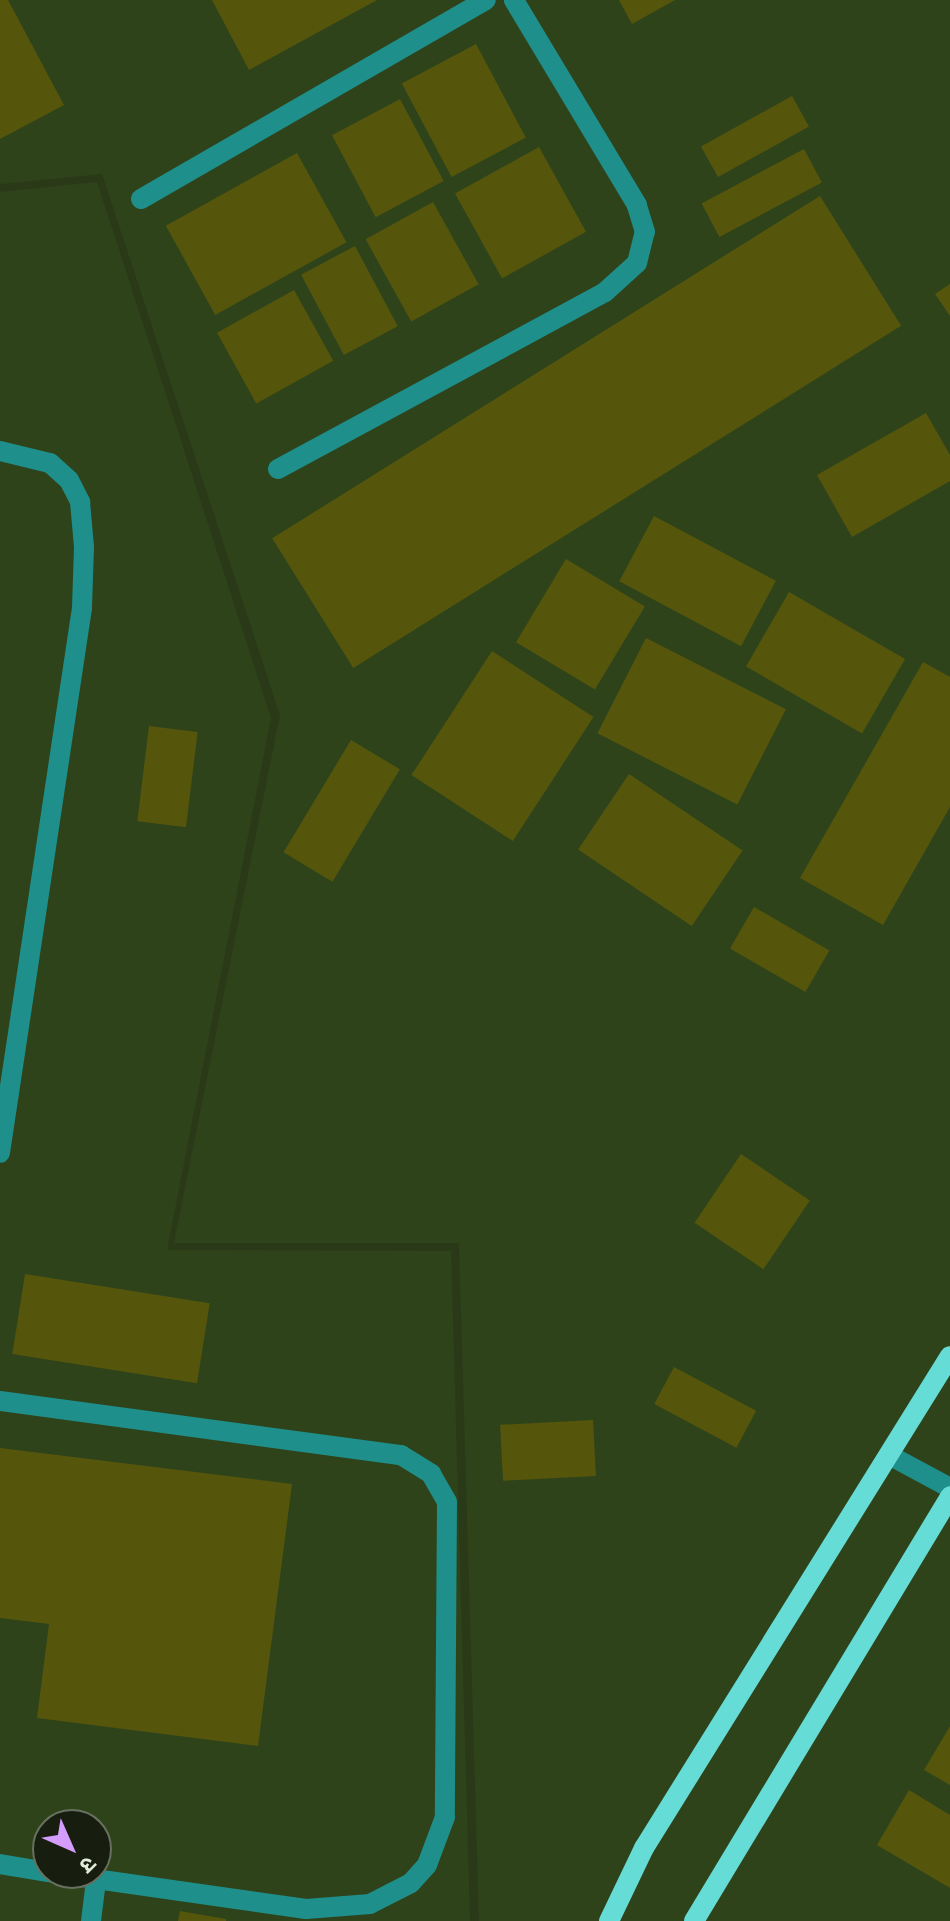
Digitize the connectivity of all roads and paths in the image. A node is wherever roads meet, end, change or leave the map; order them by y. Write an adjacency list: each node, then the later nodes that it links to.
1 (486, 0): 3 (lane)
2 (514, 0): 5 (lane)
3 (141, 199)
4 (0, 451): 6 (lane)
5 (278, 469)
6 (0, 1140)
7 (950, 1356): 9 (main road)
8 (0, 1401): 14 (lane)
9 (889, 1455): 10 (lane); 17 (main road)
10 (950, 1488)
11 (950, 1496): 18 (main road)
12 (0, 1864): 13 (lane)
13 (32, 1870)
14 (112, 1883)
15 (95, 1889): 16 (lane)
16 (91, 1921)
17 (609, 1921)
18 (694, 1921)

